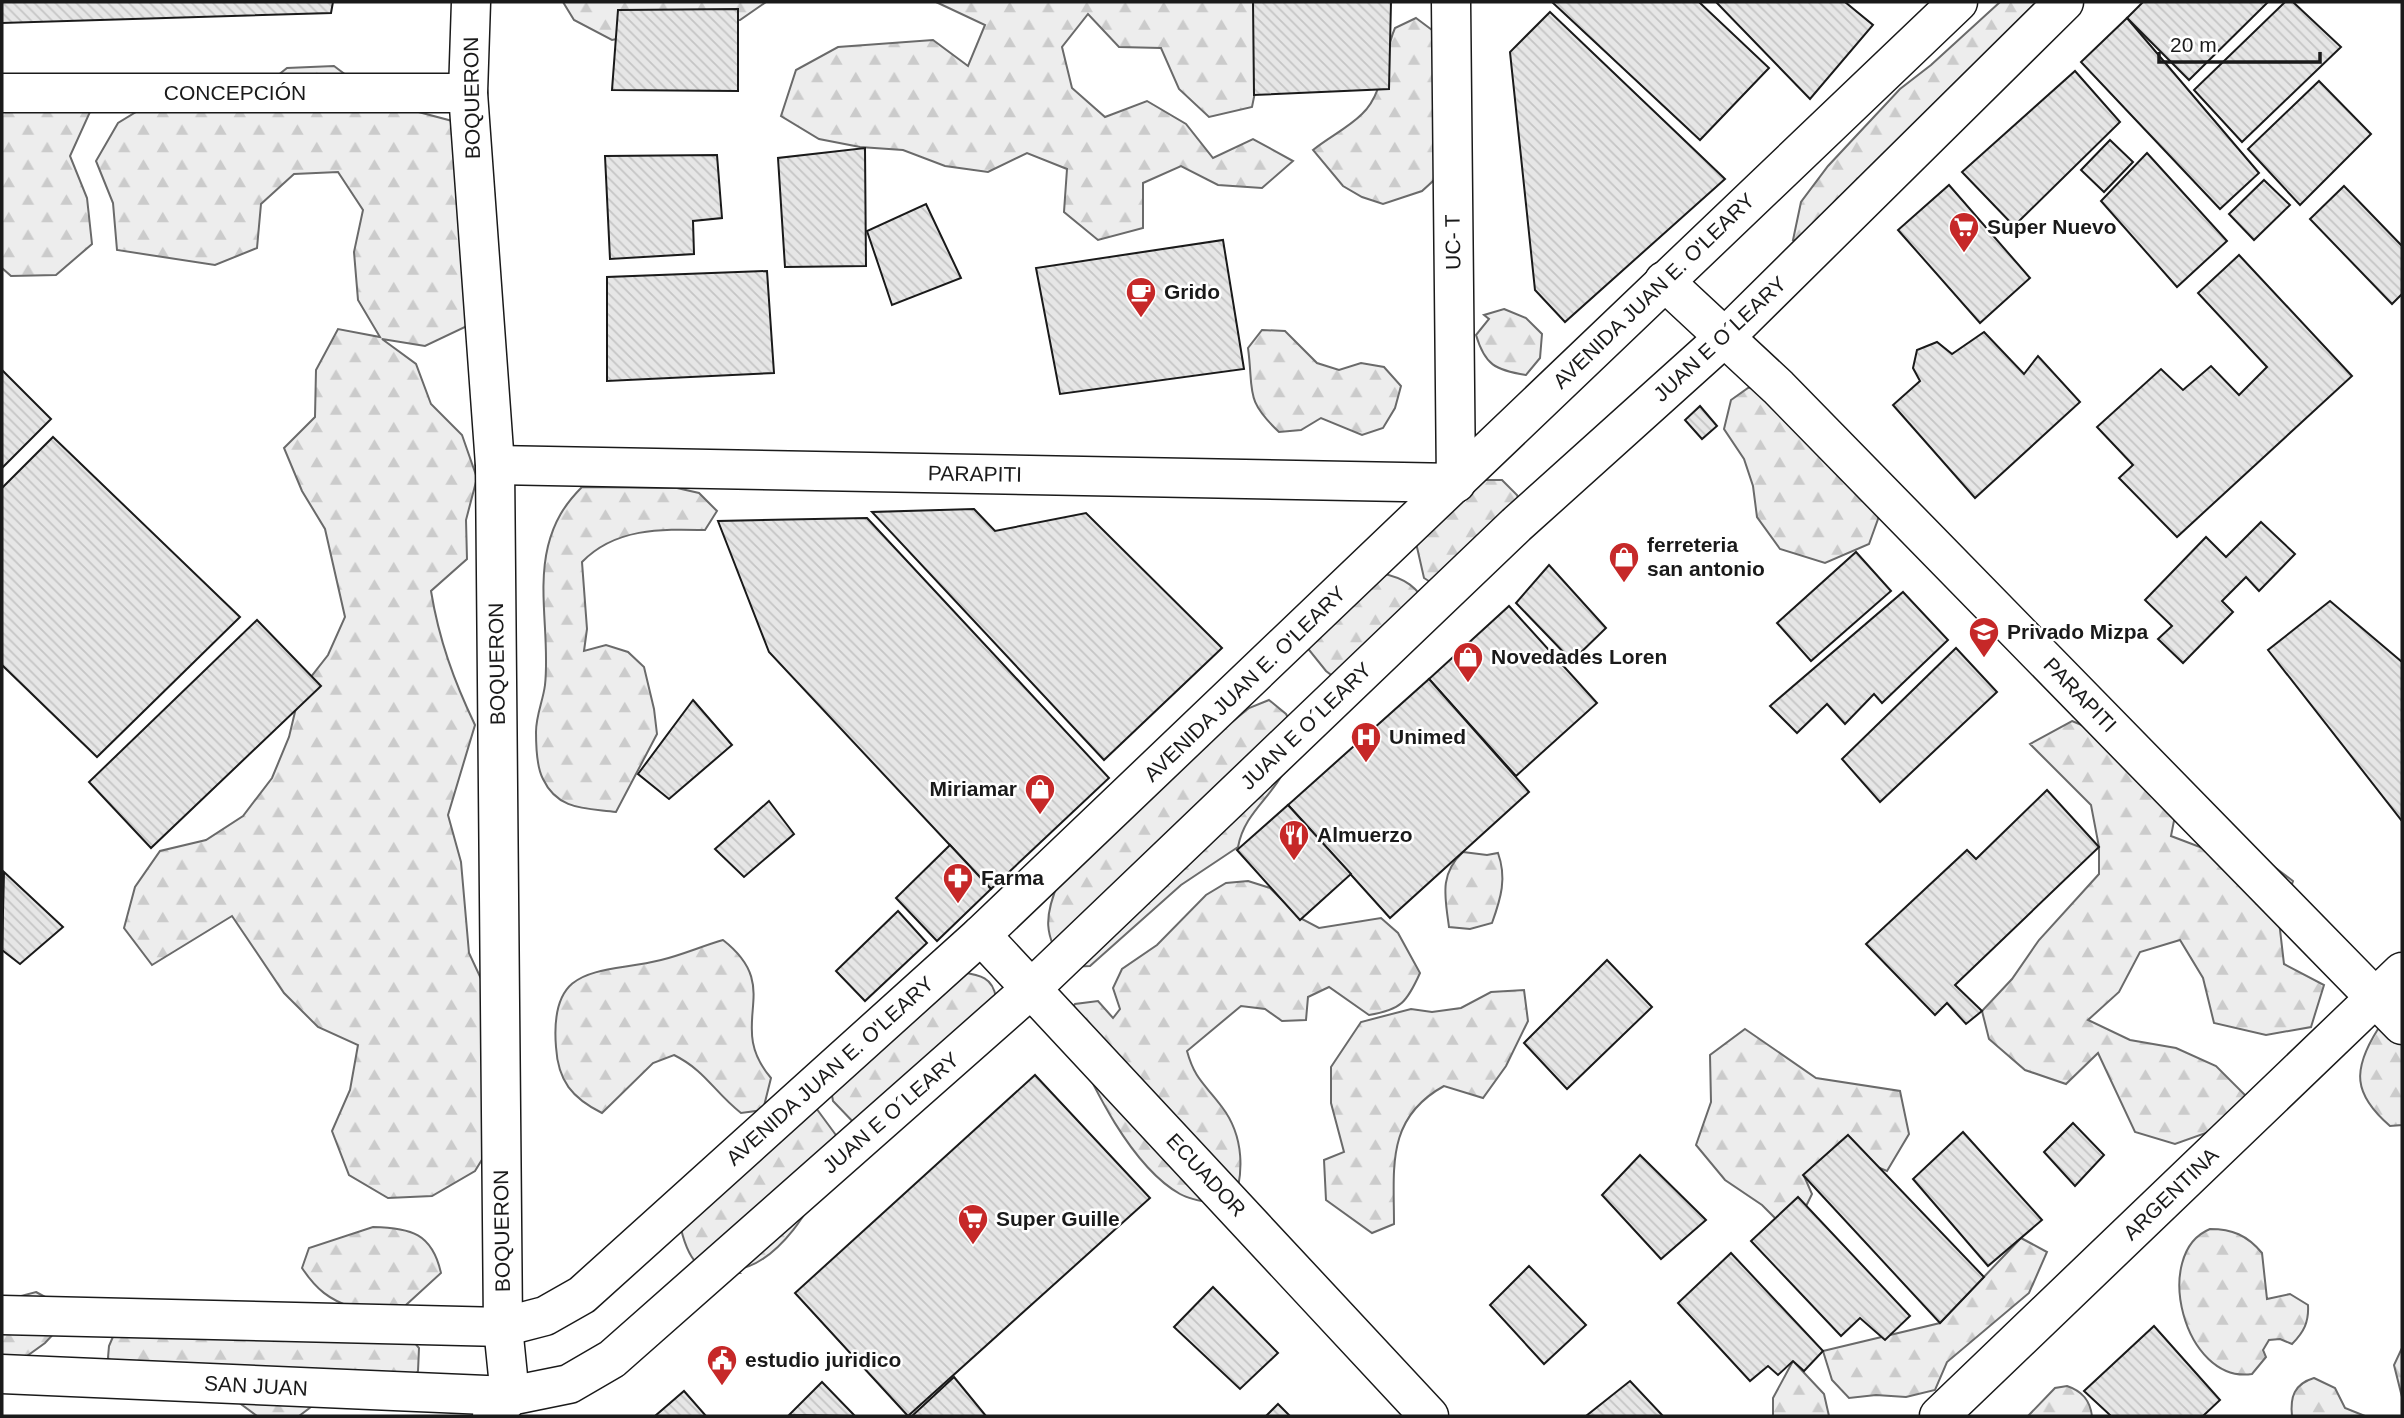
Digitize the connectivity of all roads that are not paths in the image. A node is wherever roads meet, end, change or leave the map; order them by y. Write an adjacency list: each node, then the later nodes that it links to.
1 (471, 2): 6 (street, BOQUERON)
2 (1451, 2): 10 (street, UC- T)
3 (1958, 2): 7 (street, AVENIDA JUAN E. O'LEARY)
4 (2064, 2): 8 (street, JUAN E O´LEARY)
5 (2, 93): 6 (street, CONCEPCIÓN)
6 (468, 93): 9 (street, BOQUERON)
7 (1664, 281): 8 (street, PARAPITI); 10 (street, AVENIDA JUAN E. O'LEARY)
8 (1726, 336): 12 (street, PARAPITI); 13 (street, JUAN E O´LEARY)
9 (495, 465): 10 (street, PARAPITI); 16 (street, BOQUERON)
10 (1455, 483): 11 (street, AVENIDA JUAN E. O'LEARY)
11 (981, 935): 13 (street, ECUADOR); 16 (street, AVENIDA JUAN E. O'LEARY)
12 (2389, 985): 14 (street, PARAPITI); 20 (street, ARGENTINA)
13 (1032, 988): 18 (street, JUAN E O´LEARY); 19 (street, ECUADOR)
14 (2402, 1025)
15 (2, 1315): 16 (street)
16 (503, 1327): 18 (street, BOQUERON)
17 (2, 1374): 18 (street, SAN JUAN)
18 (501, 1406)
19 (1429, 1416)
20 (1939, 1416)

